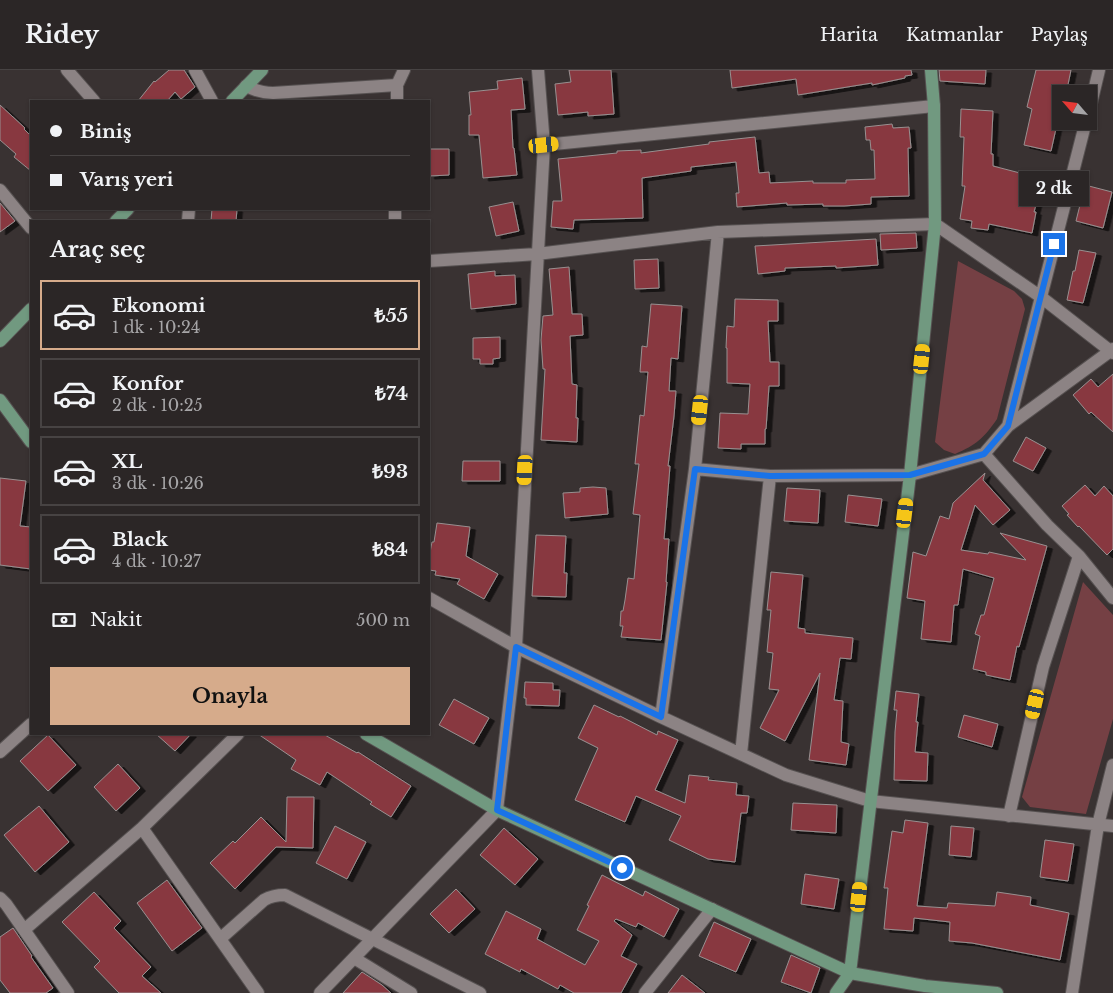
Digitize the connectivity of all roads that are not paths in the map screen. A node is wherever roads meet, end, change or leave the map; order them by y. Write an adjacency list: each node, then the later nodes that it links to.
1 (67, 70): 11 (street)
2 (195, 70): 12 (street)
3 (262, 70): 10 (street)
4 (404, 70): 8 (street)
5 (538, 70): 17 (street)
6 (931, 70): 15 (street)
7 (1100, 70): 9 (street)
8 (397, 85): 10 (street); 14 (street)
9 (1096, 85)
10 (246, 86): 13 (street)
11 (93, 100)
12 (211, 100)
13 (233, 100)
14 (397, 100)
15 (934, 106): 17 (street); 21 (street)
16 (1084, 130): 26 (street)
17 (544, 145): 24 (street)
18 (0, 190): 22 (street)
19 (127, 210): 20 (street)
20 (117, 220)
21 (935, 224): 23 (street); 26 (street); 35 (street)
22 (30, 227)
23 (718, 232): 24 (street); 34 (street)
24 (537, 254): 25 (street); 40 (street)
25 (430, 261)
26 (1041, 297): 29 (street); 31 (street)
27 (30, 310): 28 (street)
28 (0, 341)
29 (1112, 351): 31 (street)
30 (0, 400): 32 (street)
31 (1008, 426): 33 (street)
32 (30, 441)
33 (984, 454): 35 (street); 37 (street)
34 (695, 469): 36 (street); 41 (street)
35 (910, 475): 36 (street); 48 (street)
36 (770, 476): 46 (street)
37 (1079, 556): 38 (street); 50 (street)
38 (1113, 598)
39 (430, 599): 40 (street)
40 (516, 647): 41 (street); 49 (street)
41 (661, 717): 46 (street)
42 (30, 725): 45 (street)
43 (237, 735): 53 (street)
44 (368, 735): 49 (street)
45 (0, 752)
46 (741, 754): 48 (street)
47 (1113, 766): 51 (street)
48 (870, 801): 50 (street); 60 (street)
49 (497, 810): 55 (street); 58 (street)
50 (1009, 816): 51 (street)
51 (1098, 825): 52 (street); 69 (street)
52 (1113, 826)
53 (142, 828): 56 (street); 57 (street)
54 (0, 898): 56 (street)
55 (712, 910): 60 (street); 66 (street)
56 (24, 930): 61 (street)
57 (220, 938): 58 (street); 62 (street)
58 (373, 939): 59 (street); 65 (street)
59 (354, 958): 63 (street); 64 (street)
60 (850, 973): 67 (street); 68 (street)
61 (68, 993)
62 (258, 993)
63 (320, 993)
64 (411, 993)
65 (480, 993)
66 (646, 993)
67 (836, 993)
68 (997, 993)
69 (1072, 993)

